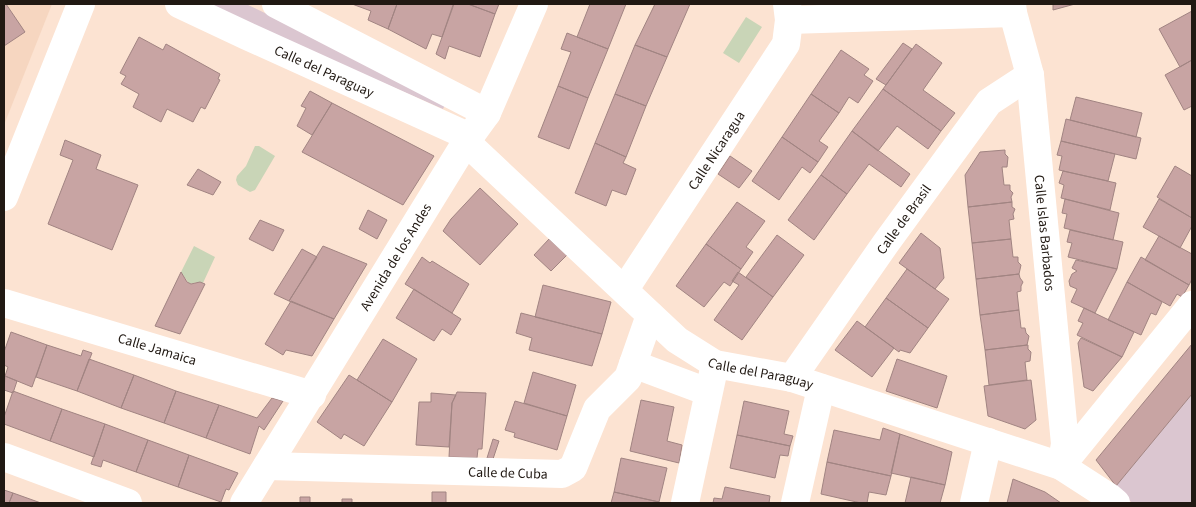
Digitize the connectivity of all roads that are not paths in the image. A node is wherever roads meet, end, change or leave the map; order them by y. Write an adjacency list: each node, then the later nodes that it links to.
1 (81, 4): 10 (street)
2 (179, 4): 9 (street, Calle del Paraguay)
3 (276, 4): 8 (street)
4 (534, 4): 8 (street, Avenida de los Andes)
5 (1013, 8): 6 (street); 7 (street, Calle Islas Barbados)
6 (788, 12): 11 (street, Calle Nicaragua)
7 (1030, 75): 17 (street, Calle de Brasil); 24 (street, Calle Islas Barbados)
8 (487, 113): 9 (street, Avenida de los Andes)
9 (468, 140): 11 (street, Calle del Paraguay); 20 (street, Avenida de los Andes)
10 (4, 197)
11 (625, 289): 14 (street, Calle del Paraguay)
12 (4, 303): 20 (street, Calle Jamaica)
13 (1192, 305): 24 (street)
14 (650, 315): 15 (street, Calle de Cuba); 16 (street, Calle del Paraguay)
15 (633, 364): 19 (street); 23 (street, Calle de Cuba)
16 (715, 364): 17 (street, Calle del Paraguay); 19 (street)
17 (792, 378): 18 (street, Calle del Paraguay)
18 (821, 388): 21 (street, Calle del Paraguay); 28 (street)
19 (708, 392): 27 (street)
20 (312, 394): 23 (street, Avenida de los Andes)
21 (988, 442): 24 (street, Calle del Paraguay); 29 (street)
22 (4, 457): 25 (street)
23 (268, 466): 26 (street, Avenida de los Andes)
24 (1061, 466): 30 (street, Calle del Paraguay)
25 (128, 503)
26 (244, 503)
27 (685, 503)
28 (795, 503)
29 (974, 503)
30 (1116, 503)

